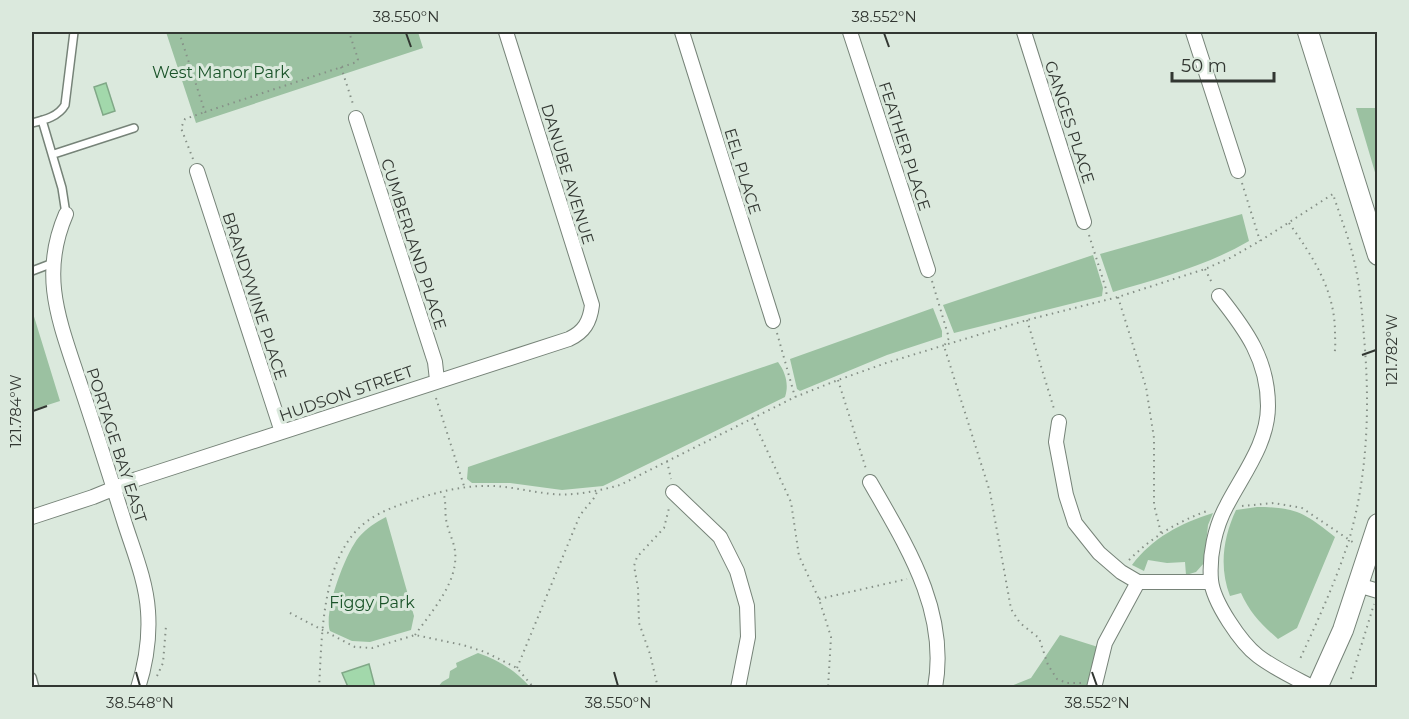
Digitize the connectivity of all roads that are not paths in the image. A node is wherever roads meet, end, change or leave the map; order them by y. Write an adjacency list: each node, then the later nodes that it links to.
1 (74, 32): 9 (lane)
2 (506, 32): 23 (street, DANUBE AVENUE)
3 (682, 32): 22 (street, EEL PLACE)
4 (850, 32): 19 (street, FEATHER PLACE)
5 (1024, 32): 16 (street, GANGES PLACE)
6 (1192, 32): 14 (street)
7 (1308, 32): 17 (street)
8 (356, 118): 24 (street, CUMBERLAND PLACE)
9 (42, 120): 10 (lane); 12 (lane)
10 (32, 123)
11 (134, 128): 12 (lane)
12 (54, 154): 15 (lane)
13 (197, 171): 26 (street, BRANDYWINE PLACE)
14 (1238, 171)
15 (66, 214): 18 (street, PORTAGE BAY EAST)
16 (1084, 222)
17 (1377, 255)
18 (53, 263): 20 (lane); 28 (street, PORTAGE BAY EAST)
19 (928, 270)
20 (32, 271)
21 (1219, 296): 33 (street)
22 (773, 321)
23 (585, 327): 24 (street, HUDSON STREET)
24 (437, 380): 26 (street, HUDSON STREET)
25 (1059, 422): 32 (street)
26 (282, 432): 28 (street, HUDSON STREET)
27 (870, 482): 40 (street)
28 (114, 488): 30 (street, HUDSON STREET); 38 (street, PORTAGE BAY EAST)
29 (673, 492): 39 (street)
30 (32, 517)
31 (1377, 524): 34 (street)
32 (1137, 582): 33 (street); 41 (street)
33 (1211, 582): 42 (street)
34 (1358, 585): 35 (street); 42 (street)
35 (1376, 596)
36 (32, 677): 37 (lane)
37 (35, 687)
38 (138, 687)
39 (738, 687)
40 (935, 687)
41 (1094, 687)
42 (1315, 687)

